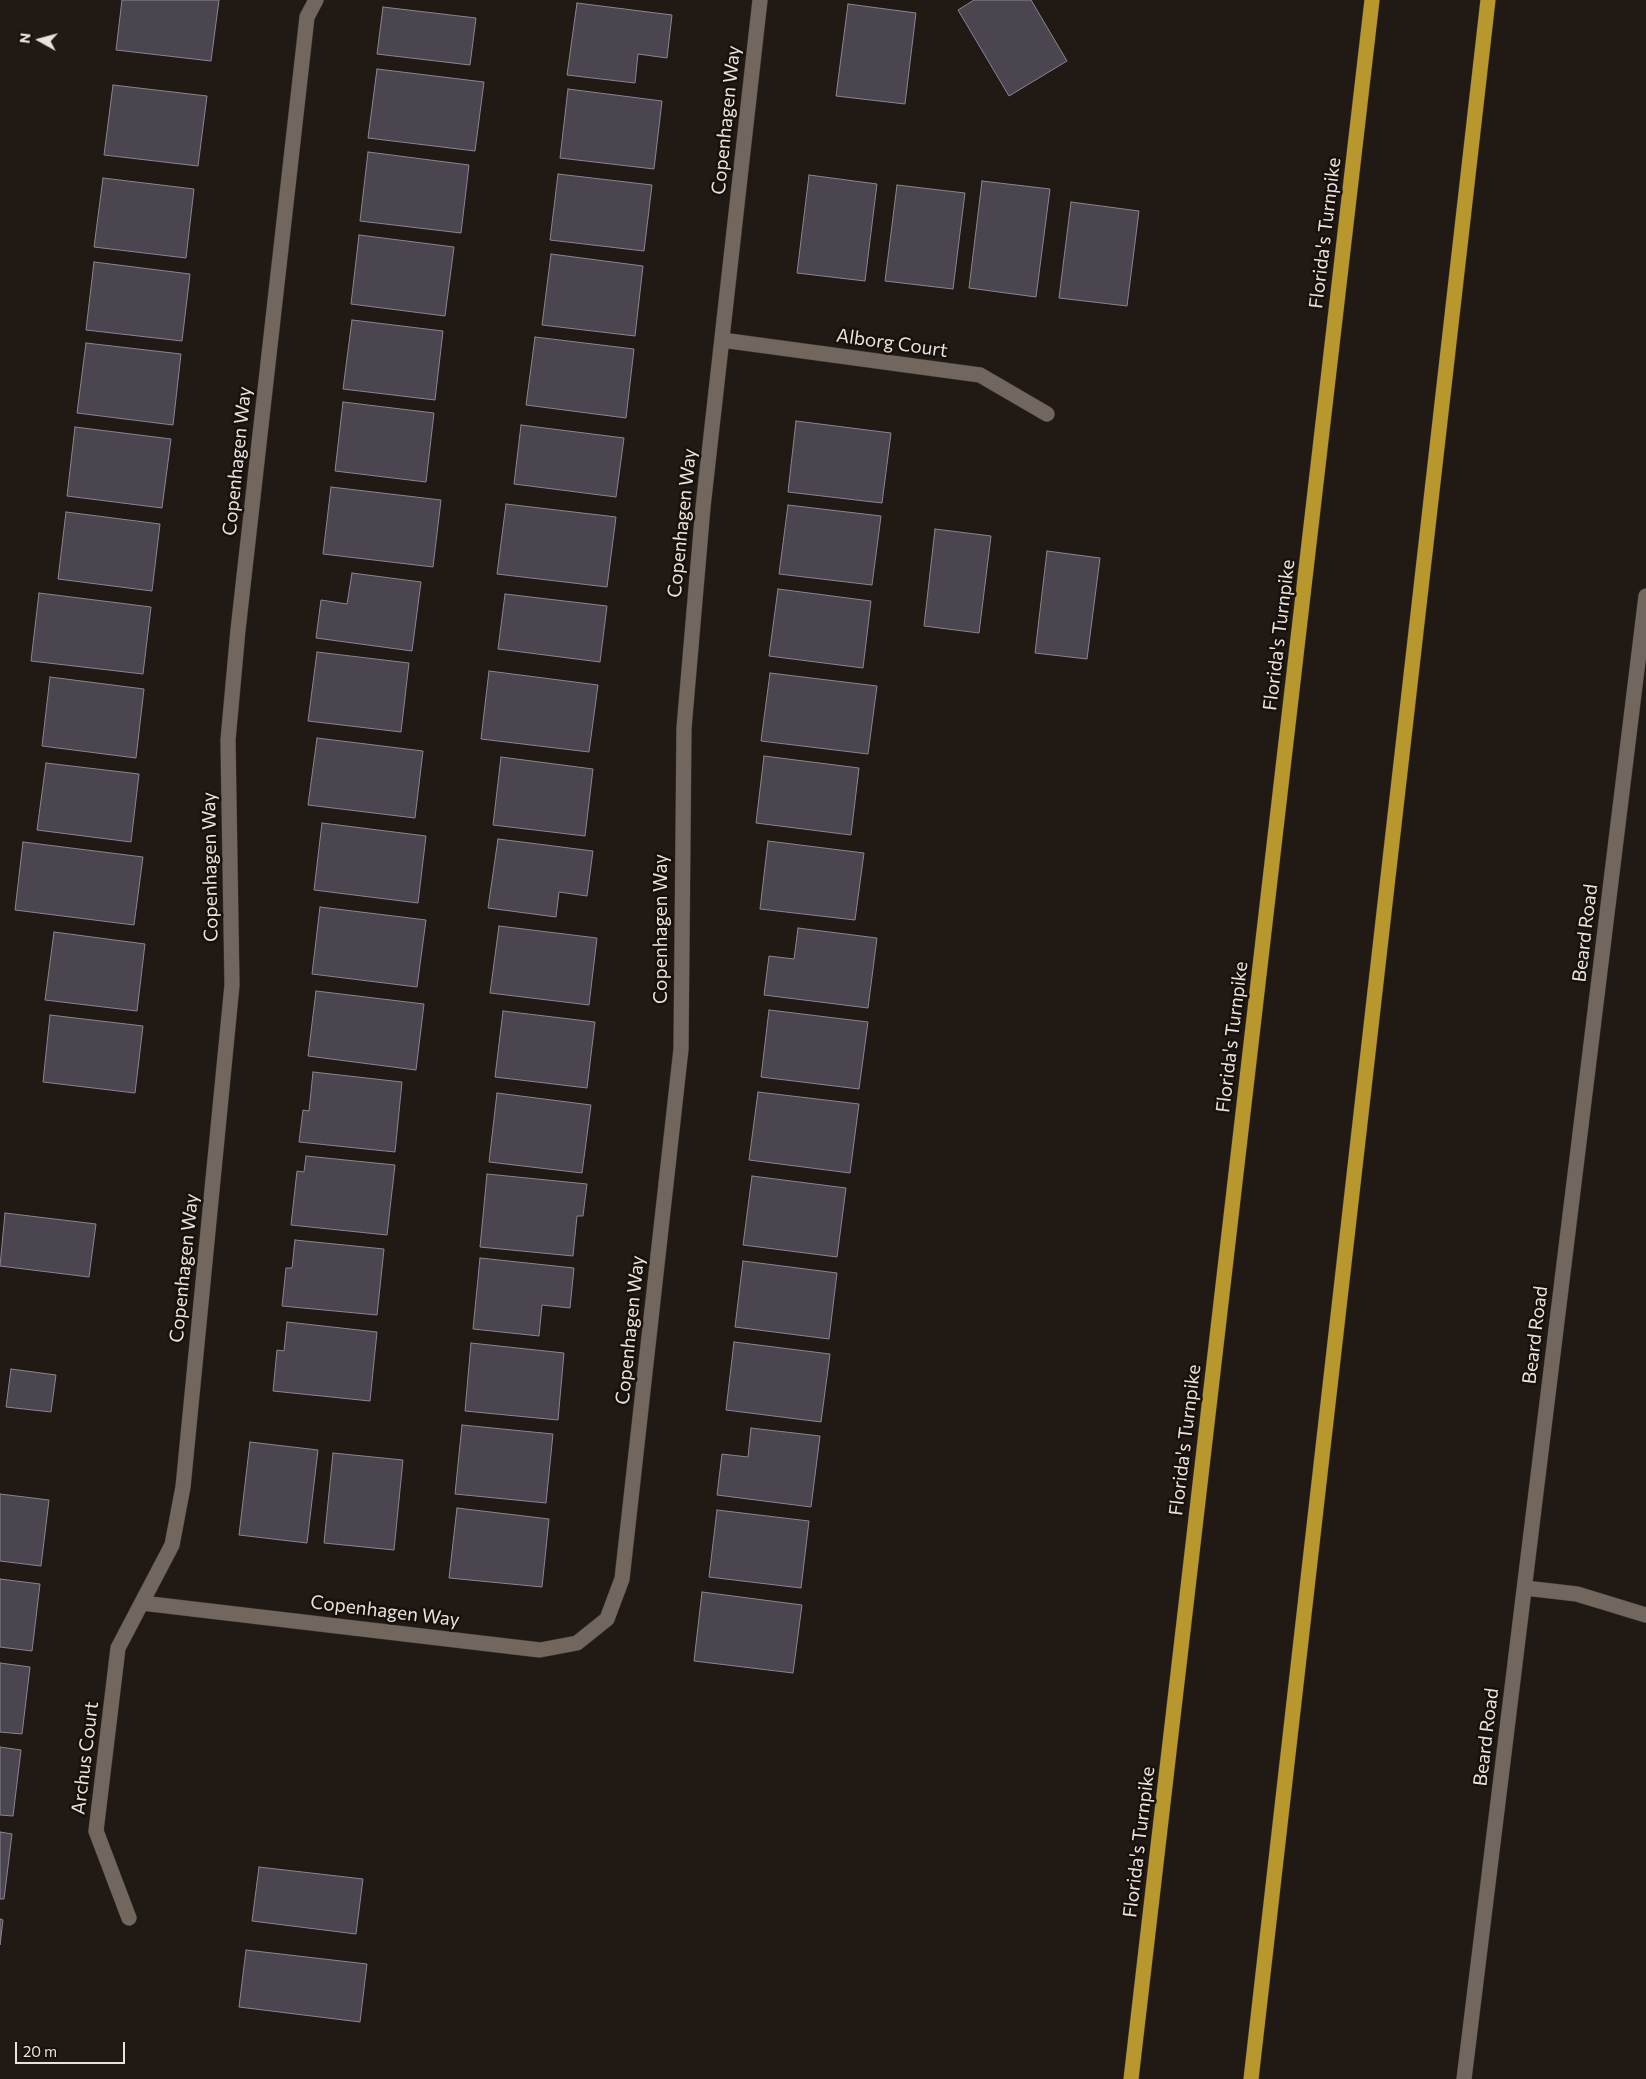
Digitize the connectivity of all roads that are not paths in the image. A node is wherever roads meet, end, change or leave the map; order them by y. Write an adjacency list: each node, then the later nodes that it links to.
1 (316, 0): 9 (street, Copenhagen Way)
2 (760, 0): 5 (street, Copenhagen Way)
3 (1372, 0): 12 (highway, Florida's Turnpike)
4 (1488, 0): 13 (highway)
5 (722, 340): 6 (street, Alborg Court); 9 (street, Copenhagen Way)
6 (1047, 414)
7 (1646, 596): 8 (street, Beard Road)
8 (1525, 1588): 10 (street); 14 (street, Beard Road)
9 (142, 1603): 11 (street, Archus Court)
10 (1646, 1615)
11 (129, 1918)
12 (1132, 2079)
13 (1251, 2079)
14 (1464, 2079)

